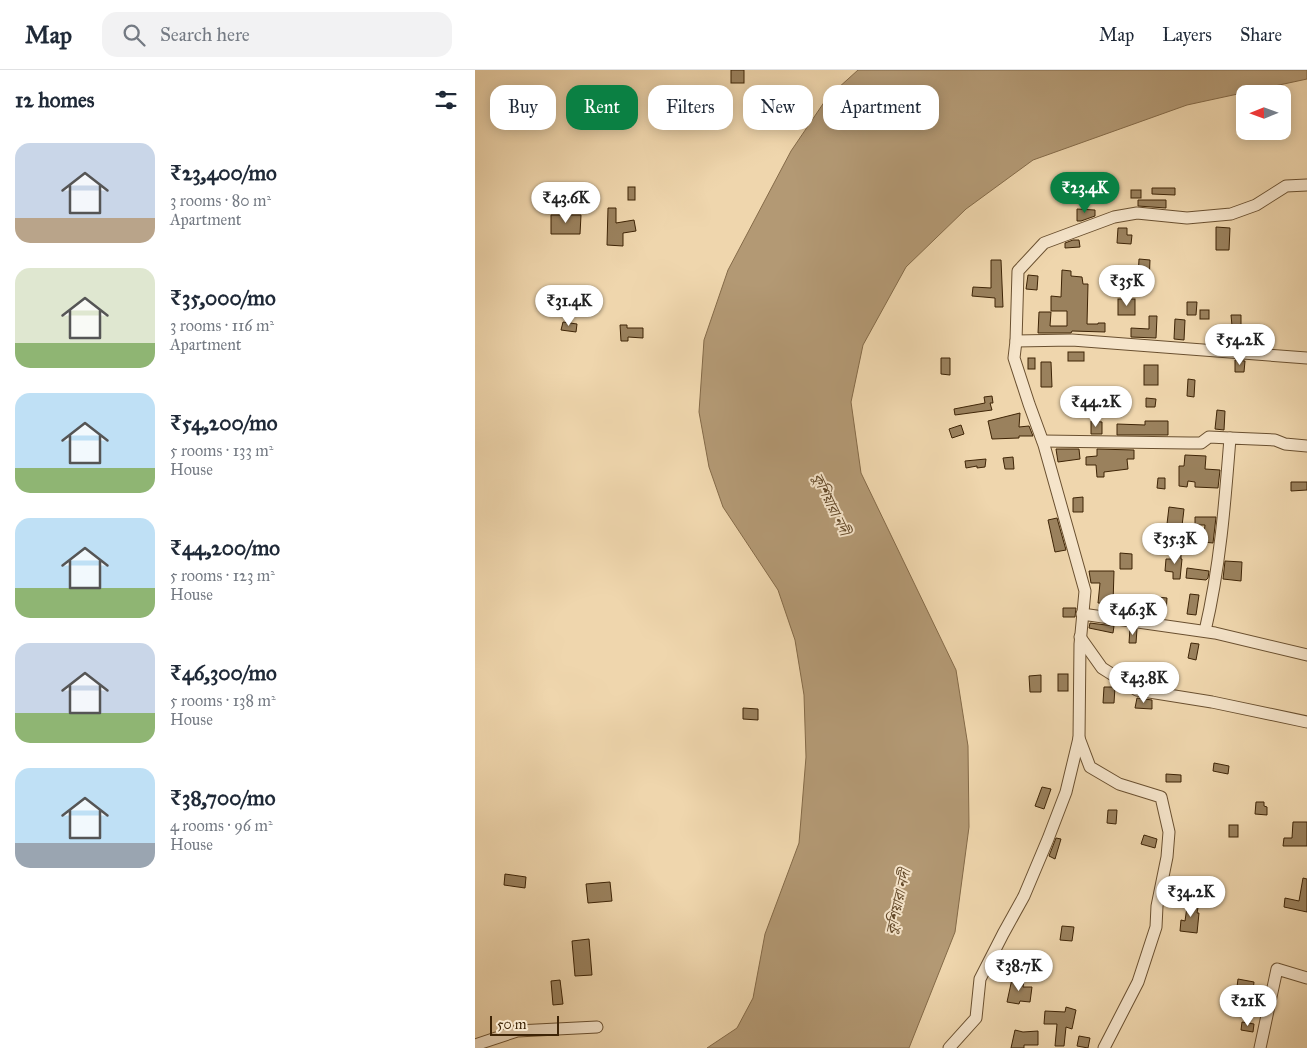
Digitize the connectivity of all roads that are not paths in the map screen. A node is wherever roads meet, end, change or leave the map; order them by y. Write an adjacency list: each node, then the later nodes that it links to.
1 (1307, 185): 2 (street)
2 (1016, 341): 3 (street); 5 (street)
3 (1307, 358)
4 (1230, 438): 5 (street); 6 (street); 8 (street)
5 (1043, 441): 7 (street)
6 (1307, 446)
7 (1083, 614): 8 (street); 9 (street)
8 (1205, 631): 10 (street)
9 (1080, 637): 11 (street); 12 (street)
10 (1307, 655)
11 (1307, 722)
12 (1079, 738): 16 (street); 17 (street)
13 (1307, 978): 18 (street)
14 (597, 1027): 15 (street)
15 (475, 1045)
16 (949, 1048)
17 (1103, 1048)
18 (1260, 1048)

